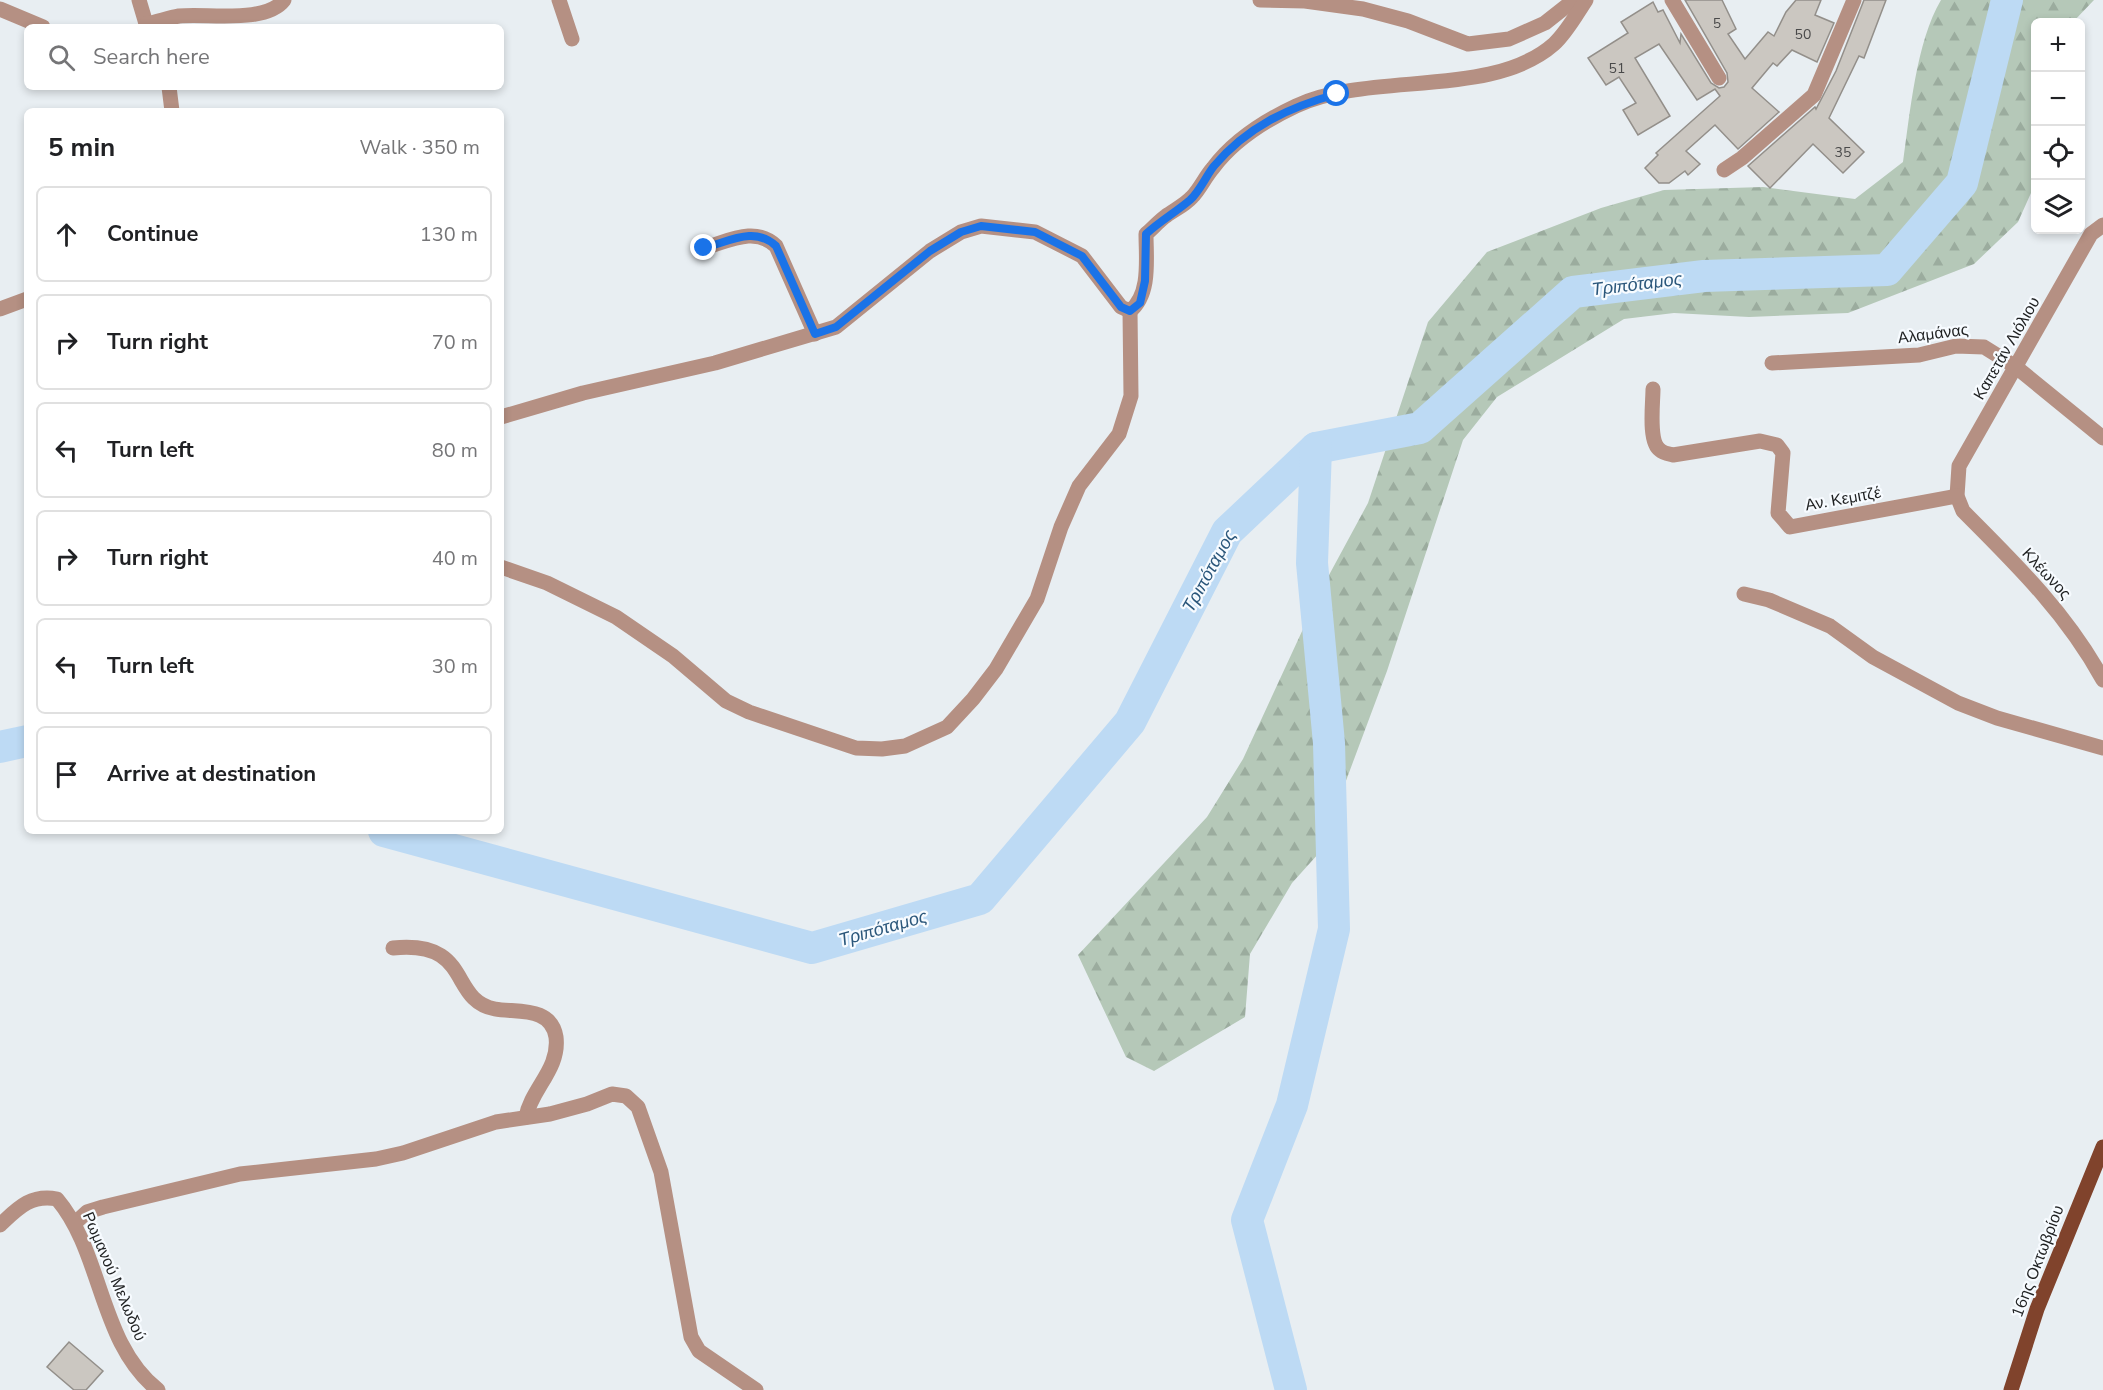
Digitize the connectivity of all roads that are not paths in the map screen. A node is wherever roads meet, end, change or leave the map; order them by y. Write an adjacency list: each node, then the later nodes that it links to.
1 (139, 0): 11 (street)
2 (284, 0): 12 (street)
3 (559, 0): 13 (street)
4 (1260, 0): 5 (street)
5 (1574, 0)
6 (1586, 0): 22 (street)
7 (1672, 0): 14 (street)
8 (1854, 0): 17 (street)
9 (0, 9): 10 (street)
10 (36, 24)
11 (146, 24)
12 (153, 24)
13 (572, 39)
14 (1719, 78)
15 (169, 90): 16 (street)
16 (172, 108)
17 (1724, 170)
18 (2103, 225): 25 (street, Καπετάν Λιόλιου)
19 (704, 248): 23 (street)
20 (24, 300): 21 (street)
21 (0, 309)
22 (1130, 311): 23 (street); 30 (street)
23 (815, 334): 27 (street)
24 (1772, 363): 25 (street, Αλαμάνας)
25 (2016, 367): 28 (street, Αλαμάνας); 29 (street, Καπετάν Λιόλιου)
26 (1653, 389): 29 (street, Αν. Κεμιτζέ)
27 (504, 416)
28 (2103, 438)
29 (1957, 496): 32 (street, Κλέωνος)
30 (504, 568)
31 (1744, 594): 33 (street)
32 (2103, 680)
33 (2103, 748)
34 (393, 948): 35 (street)
35 (526, 1117): 37 (street); 40 (street)
36 (2103, 1147): 41 (main road, 16ης Οκτωβρίου)
37 (75, 1223): 38 (street, Ρωμανού Μελωδού); 39 (street, Ρωμανού Μελωδού)
38 (0, 1225)
39 (158, 1390)
40 (756, 1390)
41 (2011, 1390)

